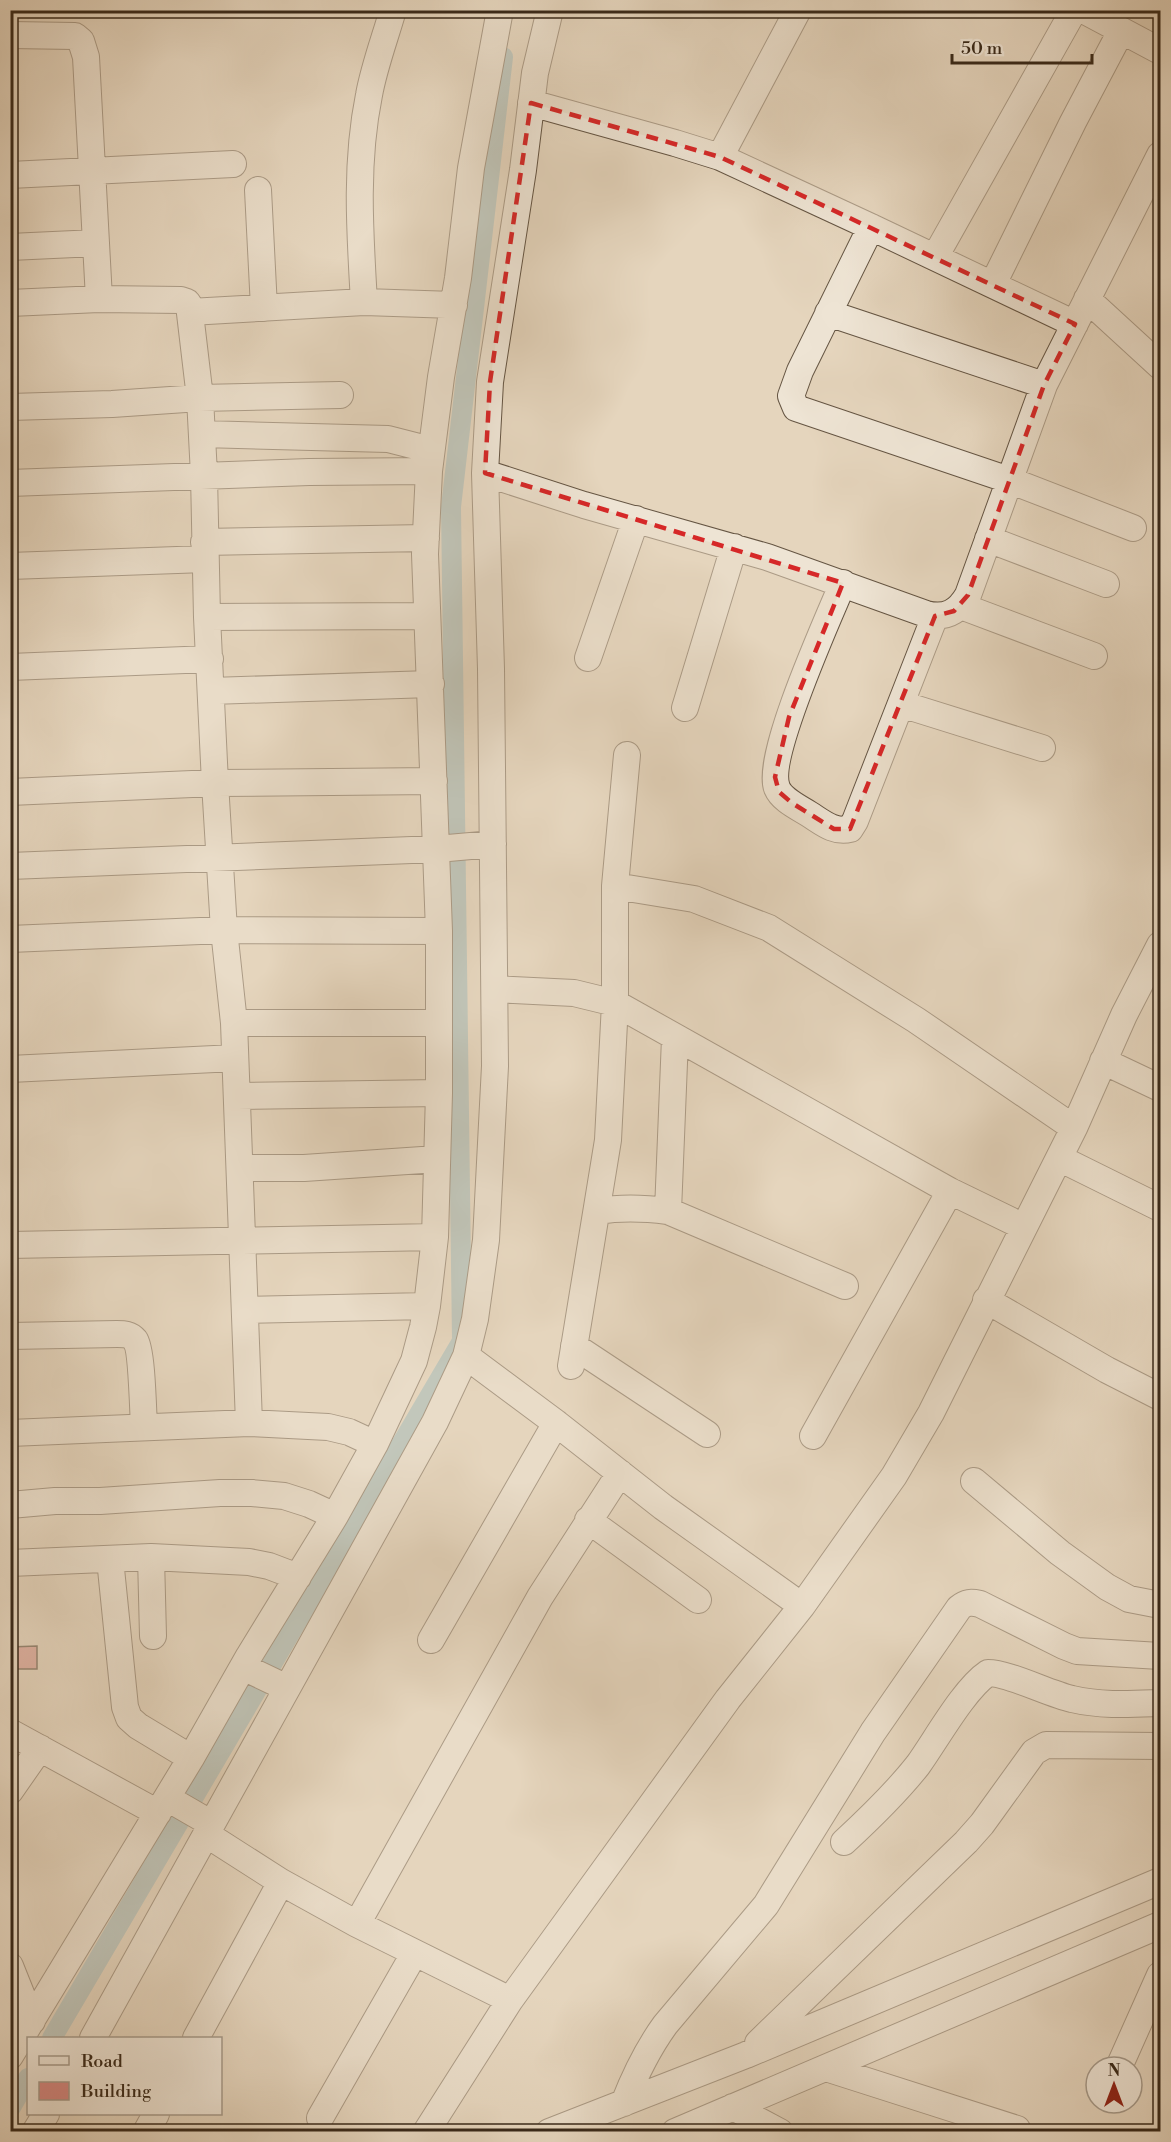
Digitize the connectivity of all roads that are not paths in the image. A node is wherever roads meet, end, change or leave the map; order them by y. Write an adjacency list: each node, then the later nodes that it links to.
1 (393, 10): 24 (street)
2 (500, 10): 26 (street)
3 (550, 10): 10 (street)
4 (798, 10): 12 (street)
5 (1074, 10): 20 (street)
6 (1083, 10): 8 (street)
7 (22, 26): 14 (street)
8 (1121, 31): 9 (street); 21 (street)
9 (1161, 51)
10 (531, 103): 12 (street); 38 (street)
11 (1161, 155): 23 (street)
12 (720, 157): 17 (street)
13 (233, 164): 14 (street)
14 (92, 172): 15 (street); 18 (street)
15 (10, 175)
16 (258, 190): 27 (street)
17 (871, 227): 20 (street); 29 (street)
18 (96, 243): 19 (street); 22 (street)
19 (10, 247)
20 (935, 257): 21 (street)
21 (993, 284): 30 (street)
22 (99, 299): 25 (street); 28 (street)
23 (1087, 299): 30 (street); 31 (street)
24 (364, 302): 26 (street); 27 (street)
25 (10, 303)
26 (454, 305): 37 (street)
27 (264, 308): 28 (street)
28 (190, 312): 34 (street)
29 (828, 313): 32 (street); 40 (street)
30 (1075, 324): 32 (street)
31 (1161, 366)
32 (1044, 386): 40 (street)
33 (340, 395): 34 (street)
34 (200, 398): 35 (street); 36 (street)
35 (10, 407)
36 (202, 434): 37 (street); 39 (street)
37 (430, 461): 39 (street); 44 (street)
38 (485, 473): 42 (street); 68 (street)
39 (204, 475): 41 (street); 47 (street)
40 (1009, 480): 43 (street); 45 (street)
41 (10, 483)
42 (636, 519): 46 (street); 57 (street)
43 (1133, 528)
44 (426, 538): 47 (street); 52 (street)
45 (988, 539): 50 (street); 51 (street)
46 (734, 547): 49 (street); 62 (street)
47 (205, 550): 48 (street); 54 (street)
48 (10, 566)
49 (843, 584): 53 (street); 61 (street)
50 (1106, 584)
51 (962, 606): 53 (street); 55 (street)
52 (427, 616): 54 (street); 59 (street)
53 (935, 616): 61 (street)
54 (207, 617): 56 (street)
55 (1094, 656)
56 (210, 658): 58 (street); 60 (street)
57 (588, 658)
58 (10, 667)
59 (431, 684): 60 (street); 65 (street)
60 (212, 691): 66 (street)
61 (901, 704): 63 (street)
62 (685, 708)
63 (1042, 748)
64 (627, 755): 71 (street)
65 (434, 781): 66 (street); 68 (street)
66 (215, 783): 67 (street); 69 (street)
67 (10, 792)
68 (465, 846): 69 (street); 73 (street); 76 (street)
69 (220, 858): 70 (street); 72 (street)
70 (10, 866)
71 (615, 886): 77 (street); 87 (street)
72 (224, 930): 73 (street); 74 (street); 78 (street)
73 (440, 931): 79 (street)
74 (10, 939)
75 (1157, 959): 82 (street)
76 (495, 989): 77 (street); 104 (street)
77 (615, 1003): 80 (street); 93 (street)
78 (234, 1023): 79 (street); 81 (street)
79 (439, 1023): 85 (street)
80 (675, 1038): 91 (street); 94 (street)
81 (235, 1058): 83 (street); 86 (street)
82 (1103, 1061): 84 (street); 87 (street)
83 (10, 1069)
84 (1161, 1088)
85 (439, 1093): 86 (street); 89 (street)
86 (237, 1096): 90 (street)
87 (1074, 1128): 88 (street)
88 (1059, 1158): 92 (street); 95 (street)
89 (437, 1159): 90 (street); 96 (street)
90 (240, 1168): 97 (street)
91 (950, 1191): 95 (street); 111 (street)
92 (1161, 1208)
93 (598, 1211): 94 (street); 110 (street)
94 (668, 1211): 99 (street)
95 (1024, 1227): 100 (street)
96 (435, 1238): 97 (street); 101 (street)
97 (242, 1240): 98 (street); 102 (street)
98 (10, 1245)
99 (845, 1286)
100 (986, 1300): 105 (street); 124 (street)
101 (427, 1306): 102 (street); 112 (street)
102 (245, 1310): 106 (street)
103 (10, 1336): 108 (street)
104 (466, 1356): 107 (street); 128 (street)
105 (1161, 1397)
106 (249, 1423): 108 (street); 112 (street)
107 (556, 1423): 113 (street); 126 (street)
108 (144, 1427): 109 (street)
109 (10, 1433)
110 (707, 1434)
111 (813, 1436)
112 (375, 1444): 116 (street)
113 (620, 1473): 117 (street); 124 (street)
114 (974, 1481): 123 (street)
115 (10, 1505): 116 (street)
116 (335, 1516): 121 (street)
117 (588, 1520): 122 (street); 139 (street)
118 (152, 1557): 119 (street); 121 (street); 125 (street)
119 (110, 1559): 120 (street); 133 (street)
120 (10, 1563)
121 (297, 1577): 128 (street)
122 (698, 1600)
123 (1161, 1605)
124 (802, 1606): 144 (street)
125 (153, 1636)
126 (431, 1640)
127 (1161, 1656): 152 (street)
128 (264, 1677): 133 (street); 135 (street)
129 (1161, 1703): 136 (street)
130 (10, 1732): 132 (street)
131 (1161, 1746): 148 (street)
132 (40, 1748): 134 (street); 135 (street)
133 (191, 1758): 135 (street)
134 (10, 1791)
135 (186, 1815): 138 (street); 145 (street); 146 (street)
136 (844, 1842)
137 (1161, 1881): 148 (street)
138 (281, 1882): 139 (street); 147 (street)
139 (357, 1924): 141 (street)
140 (1161, 1925): 151 (street)
141 (414, 1954): 144 (street); 156 (street)
142 (10, 1966): 145 (street)
143 (1161, 1975): 149 (street)
144 (510, 2000): 161 (street)
145 (32, 2021): 150 (street)
146 (93, 2037)
147 (197, 2037)
148 (746, 2055): 152 (street)
149 (1124, 2055)
150 (10, 2056)
151 (826, 2068): 153 (street); 157 (street)
152 (624, 2103): 162 (street)
153 (734, 2107): 158 (street); 163 (street)
154 (45, 2115): 159 (street)
155 (155, 2115): 160 (street)
156 (320, 2118)
157 (1017, 2129)
158 (678, 2131)
159 (35, 2132)
160 (146, 2132)
161 (426, 2132)
162 (549, 2132)
163 (780, 2132)

